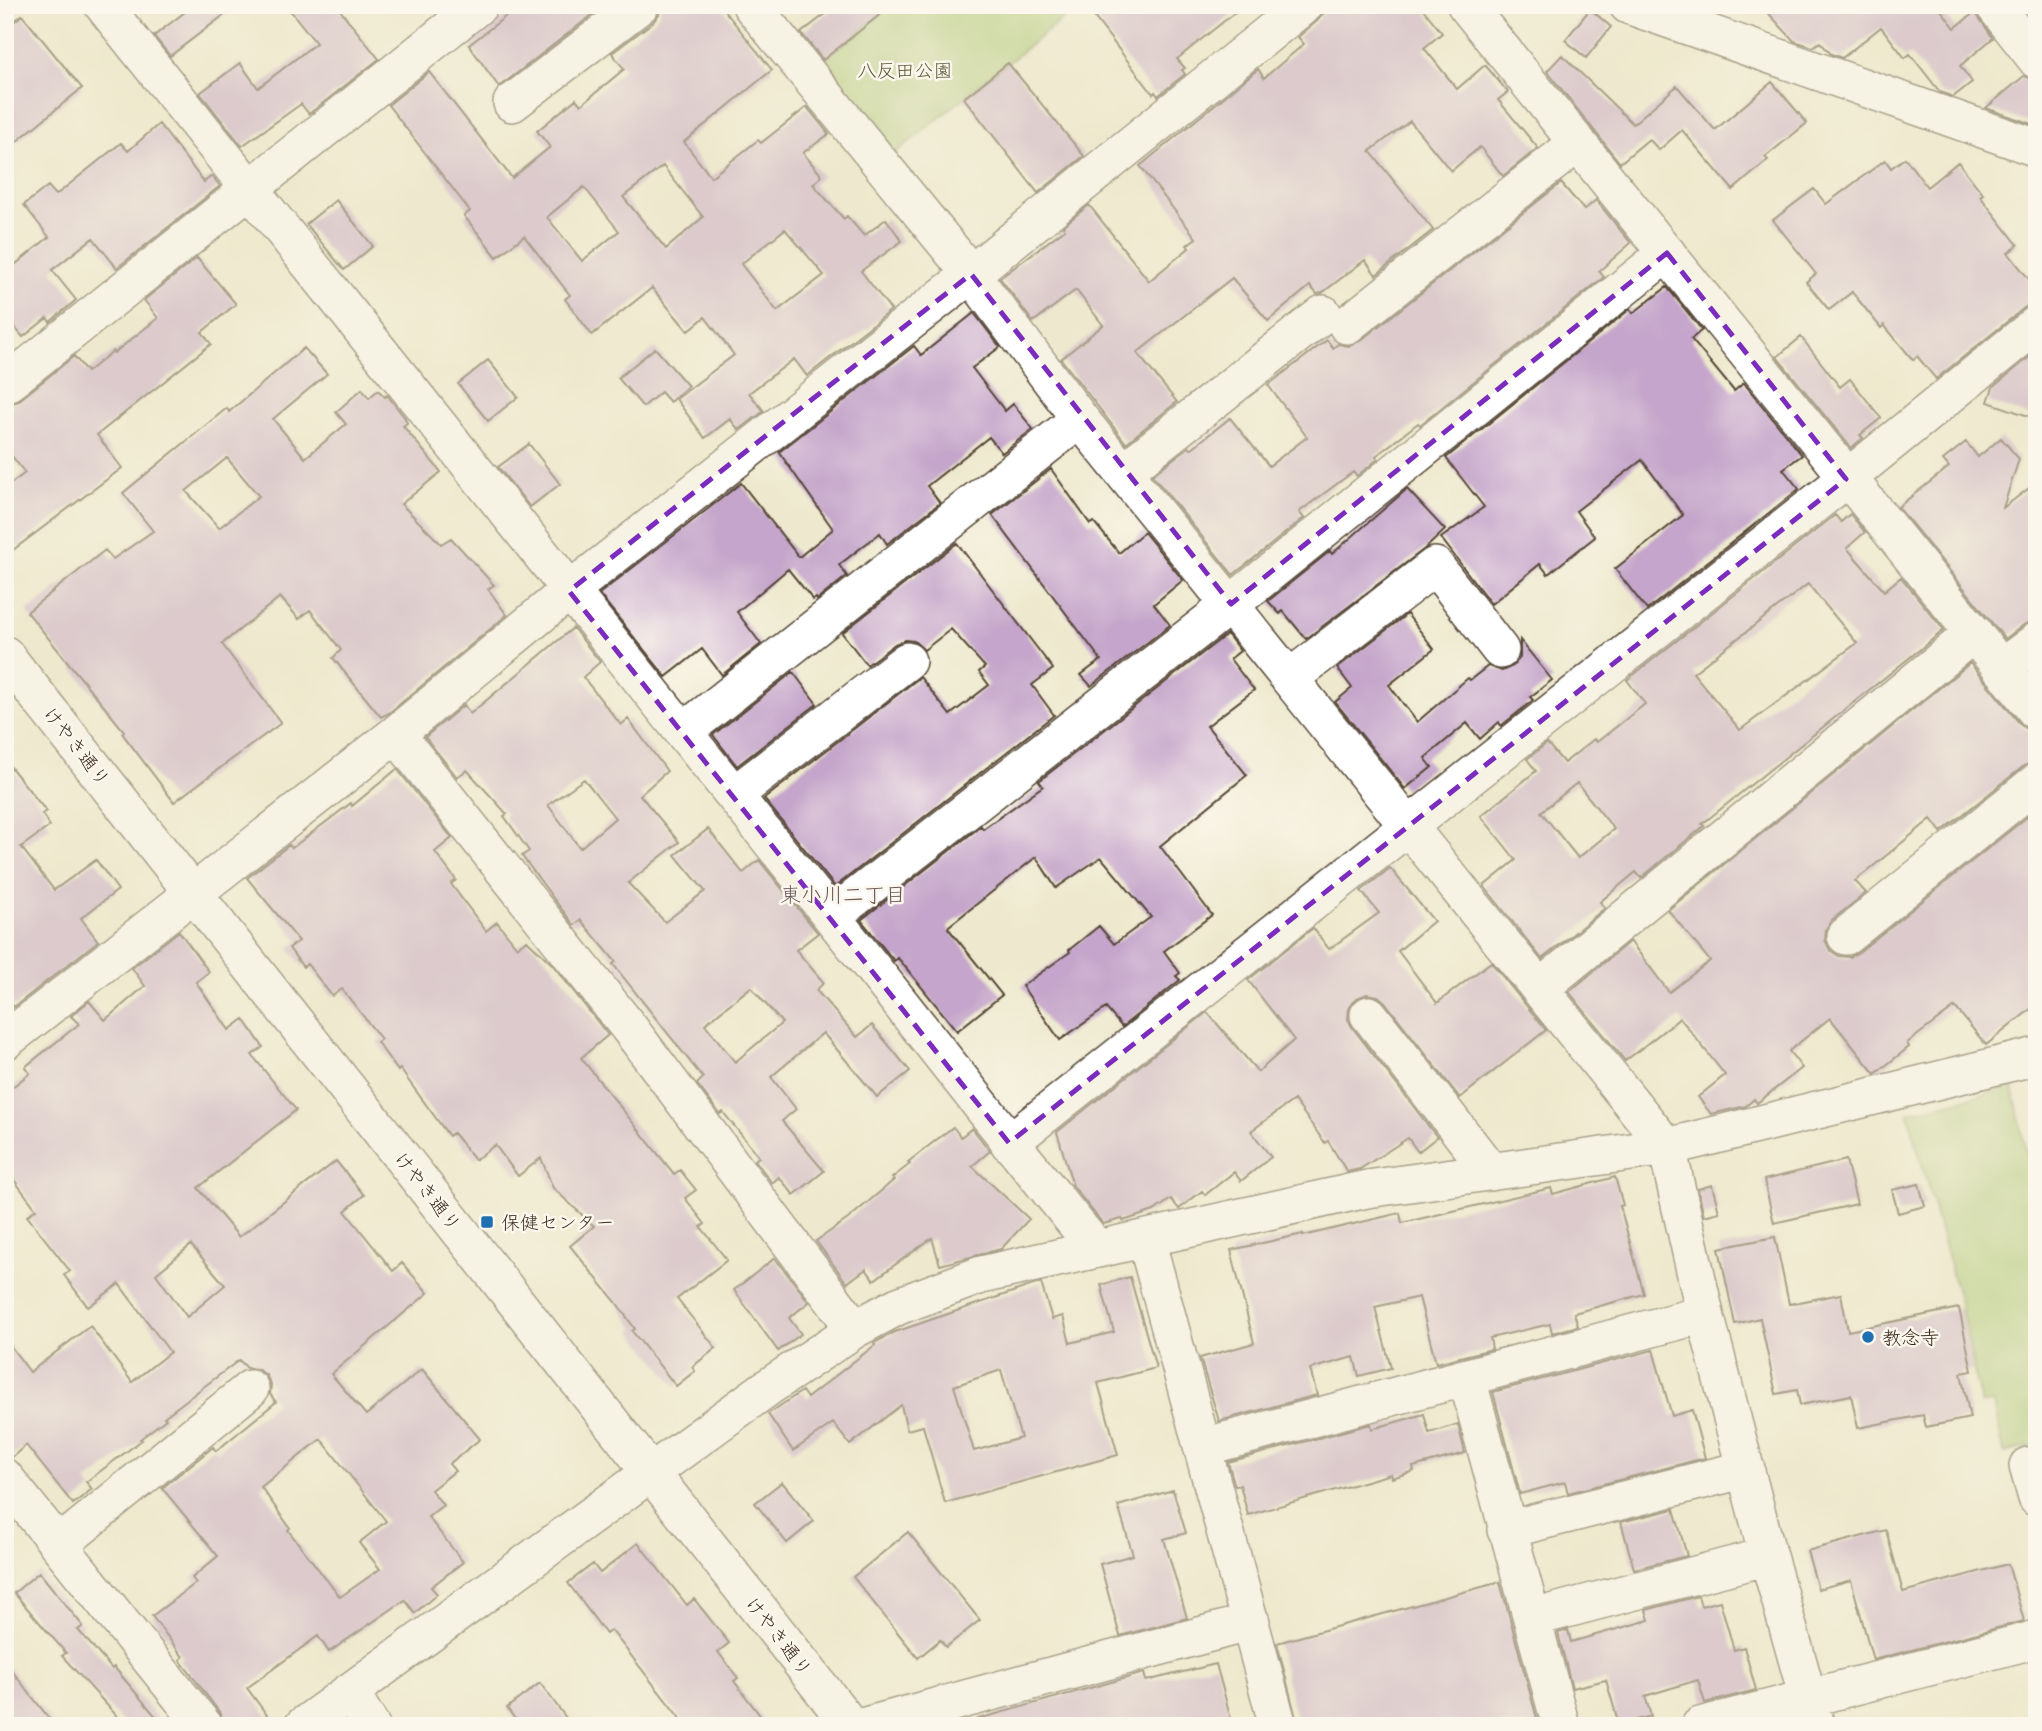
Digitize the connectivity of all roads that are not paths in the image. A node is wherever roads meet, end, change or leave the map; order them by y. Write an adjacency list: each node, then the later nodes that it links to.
1 (103, 5): 14 (street)
2 (479, 5): 14 (street)
3 (640, 5): 11 (street)
4 (751, 5): 16 (street)
5 (1304, 5): 16 (street)
6 (1466, 5): 12 (street)
7 (1628, 5): 9 (street)
8 (1994, 5): 10 (street)
9 (1703, 16): 13 (street)
10 (2037, 60)
11 (512, 103)
12 (1578, 143): 15 (street); 20 (street)
13 (2037, 148)
14 (250, 191): 18 (street); 22 (street)
15 (1667, 253): 21 (street); 23 (street)
16 (971, 274): 19 (street); 22 (street)
17 (2037, 324): 21 (street)
18 (5, 385)
19 (1080, 419): 20 (street); 32 (street)
20 (1123, 472): 23 (street)
21 (1846, 479): 24 (street); 36 (street)
22 (569, 591): 32 (street); 33 (street)
23 (1231, 604): 30 (street); 38 (street)
24 (1974, 633): 29 (street); 40 (street)
25 (2037, 641): 29 (street)
26 (1500, 650): 30 (street)
27 (5, 655): 37 (street, けやき通り)
28 (907, 661): 35 (street)
29 (2001, 668): 31 (street)
30 (1290, 678): 36 (street)
31 (2037, 712)
32 (683, 732): 35 (street)
33 (396, 734): 37 (street); 50 (street)
34 (2037, 782): 39 (street)
35 (734, 795): 38 (street)
36 (1409, 825): 40 (street); 44 (street)
37 (193, 893): 42 (street); 56 (street, けやき通り)
38 (832, 916): 44 (street)
39 (1846, 936)
40 (1540, 988): 45 (street)
41 (1369, 1015): 46 (street)
42 (5, 1041)
43 (2037, 1056): 45 (street)
44 (1009, 1143): 48 (street)
45 (1667, 1147): 46 (street); 49 (street)
46 (1491, 1171): 47 (street)
47 (1146, 1240): 48 (street); 53 (street)
48 (1096, 1248): 50 (street)
49 (1705, 1314): 51 (street); 55 (street)
50 (855, 1329): 56 (street)
51 (1467, 1378): 53 (street); 59 (street)
52 (250, 1389): 60 (street)
53 (1203, 1447): 63 (street)
54 (2037, 1464): 58 (street)
55 (1746, 1469): 59 (street); 61 (street)
56 (650, 1473): 65 (street); 70 (street, けやき通り)
57 (5, 1478): 60 (street)
58 (2037, 1498)
59 (1506, 1530): 62 (street)
60 (59, 1545): 67 (street)
61 (1768, 1556): 62 (street); 66 (street)
62 (1532, 1618): 73 (street)
63 (1251, 1622): 71 (street); 72 (street)
64 (2037, 1639): 66 (street)
65 (349, 1692): 68 (street); 69 (street)
66 (1812, 1712): 74 (street)
67 (204, 1726)
68 (303, 1726)
69 (371, 1726)
70 (851, 1726)
71 (865, 1726)
72 (1279, 1726)
73 (1561, 1726)
74 (1700, 1726)

